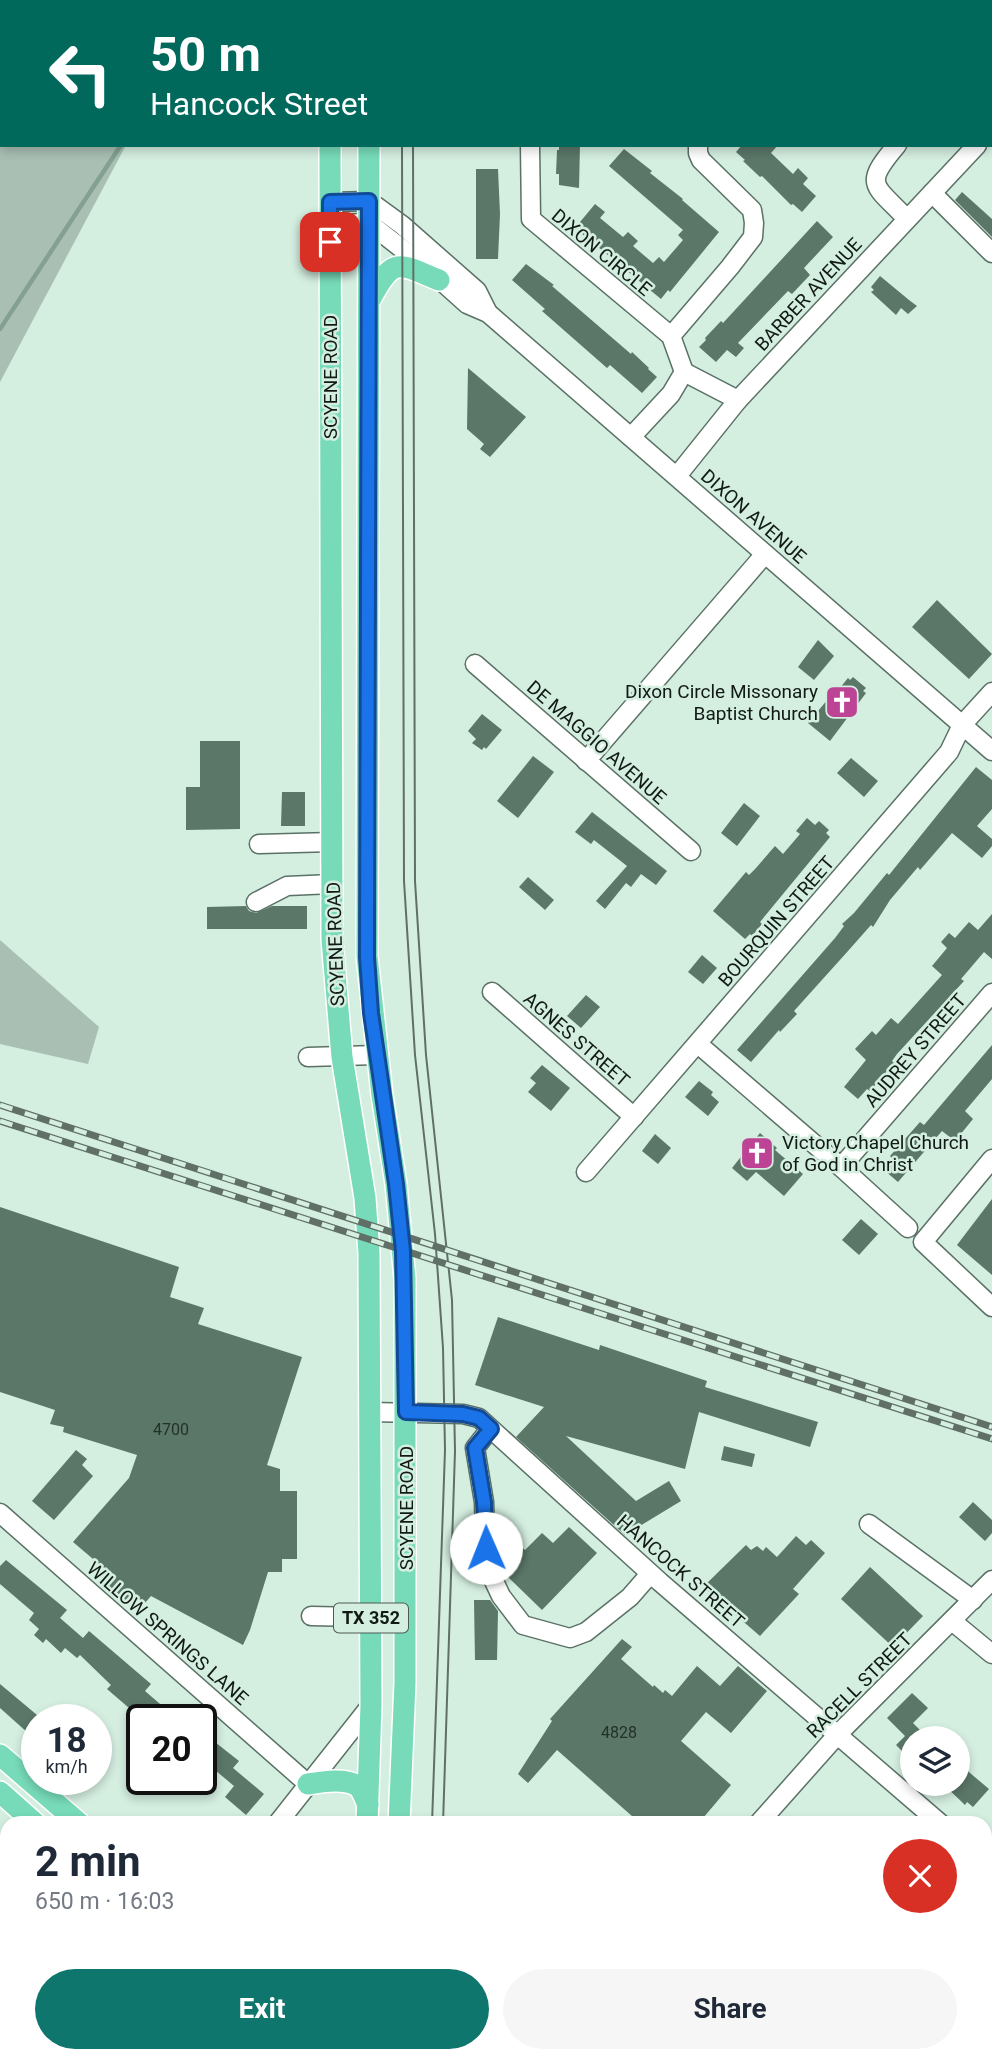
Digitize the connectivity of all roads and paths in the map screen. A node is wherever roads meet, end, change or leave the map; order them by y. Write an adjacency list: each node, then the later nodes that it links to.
1 (330, 147): 9 (main road, SCYENE ROAD / TX 352)
2 (369, 147): 8 (main road, SCYENE ROAD / TX 352)
3 (530, 147): 17 (street, DIXON CIRCLE)
4 (698, 147): 17 (street)
5 (895, 147): 10 (street)
6 (975, 147): 7 (street, BARBER AVENUE)
7 (932, 194): 10 (street, BARBER AVENUE); 13 (street)
8 (369, 201): 9 (street); 11 (main road, SCYENE ROAD / TX 352); 16 (street, DIXON AVENUE)
9 (330, 202): 12 (main road, SCYENE ROAD / TX 352)
10 (907, 219): 19 (street, BARBER AVENUE)
11 (369, 223): 12 (street); 14 (street, DIXON AVENUE); 15 (main road, SCYENE ROAD / TX 352)
12 (330, 224): 28 (main road, SCYENE ROAD / TX 352)
13 (992, 253)
14 (439, 280): 15 (main road); 16 (street, DIXON AVENUE)
15 (370, 300): 31 (main road, SCYENE ROAD / TX 352)
16 (488, 313): 20 (street, DIXON AVENUE)
17 (671, 336): 18 (street)
18 (684, 372): 19 (street); 20 (street)
19 (738, 400): 21 (street, BARBER AVENUE)
20 (631, 437): 21 (street, DIXON AVENUE)
21 (677, 476): 22 (street, DIXON AVENUE)
22 (765, 554): 25 (street, DIXON AVENUE); 27 (street)
23 (475, 664): 27 (street, DE MAGGIO AVENUE)
24 (992, 692): 25 (street, BOURQUIN STREET)
25 (962, 725): 26 (street, DIXON AVENUE); 36 (street, BOURQUIN STREET)
26 (992, 751)
27 (586, 761): 30 (street, DE MAGGIO AVENUE)
28 (331, 842): 29 (street); 32 (main road, SCYENE ROAD / TX 352)
29 (259, 844)
30 (691, 851)
31 (367, 863): 32 (main road); 37 (main road, SCYENE ROAD / TX 352)
32 (332, 874): 33 (street); 39 (main road, SCYENE ROAD / TX 352)
33 (256, 902)
34 (492, 992): 40 (street, AGNES STREET)
35 (992, 993): 42 (street, AUDREY STREET)
36 (698, 1044): 40 (street, BOURQUIN STREET); 42 (street)
37 (376, 1055): 39 (street); 47 (main road, SCYENE ROAD / TX 352)
38 (308, 1057): 39 (street)
39 (342, 1057): 46 (main road, SCYENE ROAD / TX 352)
40 (634, 1117): 43 (street, BOURQUIN STREET)
41 (992, 1159): 45 (street)
42 (841, 1167): 44 (street)
43 (586, 1172)
44 (908, 1228)
45 (992, 1307)
46 (370, 1412): 47 (street, HANCOCK STREET); 55 (main road, SCYENE ROAD / TX 352)
47 (406, 1412): 48 (street, HANCOCK STREET); 56 (main road, SCYENE ROAD / TX 352)
48 (491, 1429): 51 (street, HANCOCK STREET); 51 (street)
49 (0, 1513): 62 (street, WILLOW SPRINGS LANE)
50 (869, 1524): 53 (street)
51 (650, 1574): 60 (street, HANCOCK STREET)
52 (992, 1580): 53 (street, RACELL STREET)
53 (973, 1600): 57 (street, RACELL STREET)
54 (311, 1616): 55 (street)
55 (371, 1617): 56 (street); 59 (main road, SCYENE ROAD / TX 352)
56 (406, 1618): 68 (main road, SCYENE ROAD / TX 352)
57 (952, 1621): 58 (street); 60 (street, RACELL STREET)
58 (992, 1654)
59 (371, 1705): 62 (street); 64 (main road, SCYENE ROAD / TX 352)
60 (838, 1734): 69 (street, RACELL STREET); 70 (street, HANCOCK STREET)
61 (0, 1755): 66 (main road)
62 (308, 1784): 64 (main road); 67 (street)
63 (0, 1792): 65 (main road)
64 (368, 1814)
65 (27, 1816)
66 (71, 1816)
67 (283, 1816)
68 (399, 1816)
69 (765, 1816)
70 (932, 1816)

